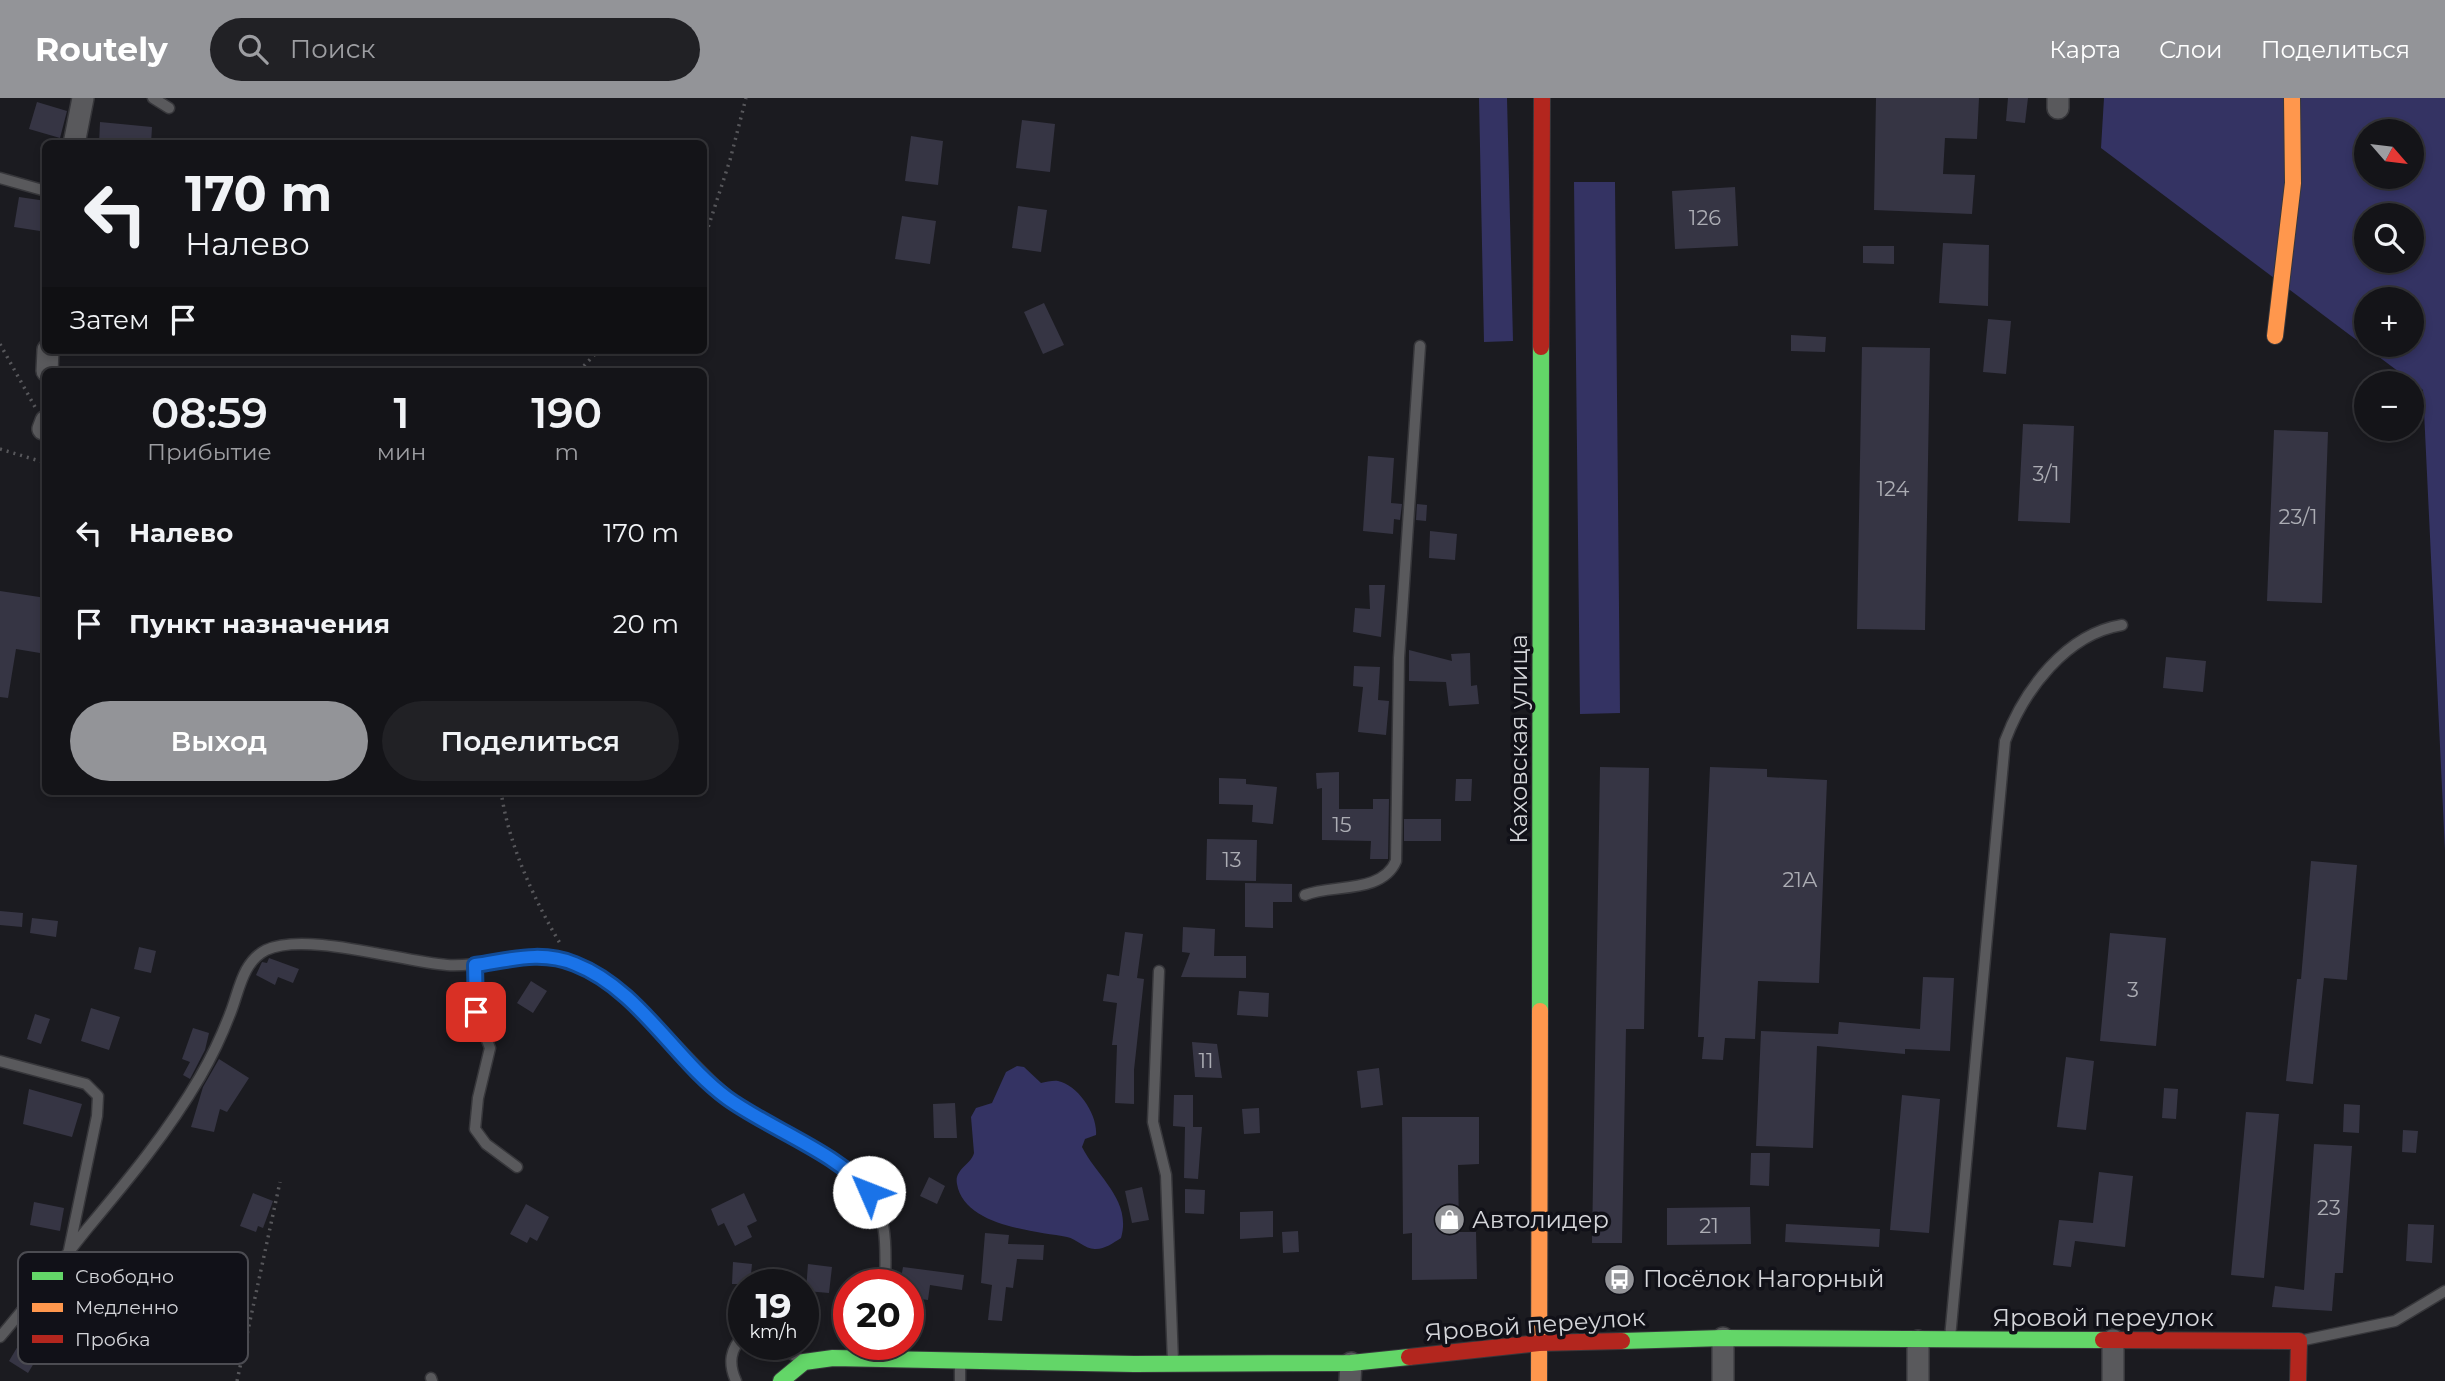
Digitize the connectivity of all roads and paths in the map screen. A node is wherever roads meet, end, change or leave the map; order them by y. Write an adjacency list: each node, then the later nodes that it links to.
1 (83, 98): 7 (street)
2 (153, 98): 6 (lane)
3 (746, 98): 10 (path)
4 (1542, 98): 40 (main road, Каховская улица)
5 (2292, 98): 11 (main road)
6 (169, 108)
7 (75, 140)
8 (0, 178): 9 (lane)
9 (42, 190)
10 (707, 231)
11 (2274, 336)
12 (0, 344): 16 (path)
13 (1420, 346): 21 (lane)
14 (595, 354): 15 (path)
15 (582, 368)
16 (42, 421)
17 (0, 449): 18 (path)
18 (42, 462)
19 (2122, 625): 38 (lane)
20 (502, 795): 22 (path)
21 (1305, 895)
22 (572, 962): 23 (lane); 30 (lane)
23 (475, 965): 26 (lane); 29 (lane)
24 (1159, 971): 47 (lane)
25 (0, 1061): 28 (lane)
26 (517, 1167)
27 (280, 1182): 33 (path)
28 (68, 1252)
29 (69, 1252)
30 (885, 1269)
31 (2445, 1292): 39 (lane)
32 (18, 1316): 34 (lane)
33 (248, 1330)
34 (0, 1338)
35 (1723, 1338): 37 (main road, Яровой переулок); 40 (main road, Яровой переулок); 54 (street)
36 (2113, 1340): 38 (main road, Яровой переулок); 39 (main road, Яровой переулок); 56 (street)
37 (1918, 1341): 38 (main road, Яровой переулок); 55 (street)
38 (1950, 1341)
39 (2299, 1341): 57 (main road)
40 (1539, 1343): 49 (main road, Яровой переулок); 53 (main road, Каховская улица)
41 (924, 1357): 46 (main road, Яровой переулок)
42 (833, 1358): 45 (main road, Яровой переулок)
43 (731, 1360): 50 (lane)
44 (801, 1360): 45 (lane)
45 (804, 1362): 51 (main road)
46 (960, 1362): 48 (main road, Яровой переулок); 52 (lane)
47 (1173, 1362): 48 (main road, Яровой переулок); 49 (main road, Яровой переулок)
48 (1134, 1372)
49 (1351, 1372)
50 (736, 1381)
51 (781, 1381)
52 (960, 1381)
53 (1539, 1381)
54 (1723, 1381)
55 (1918, 1381)
56 (2113, 1381)
57 (2298, 1381)

